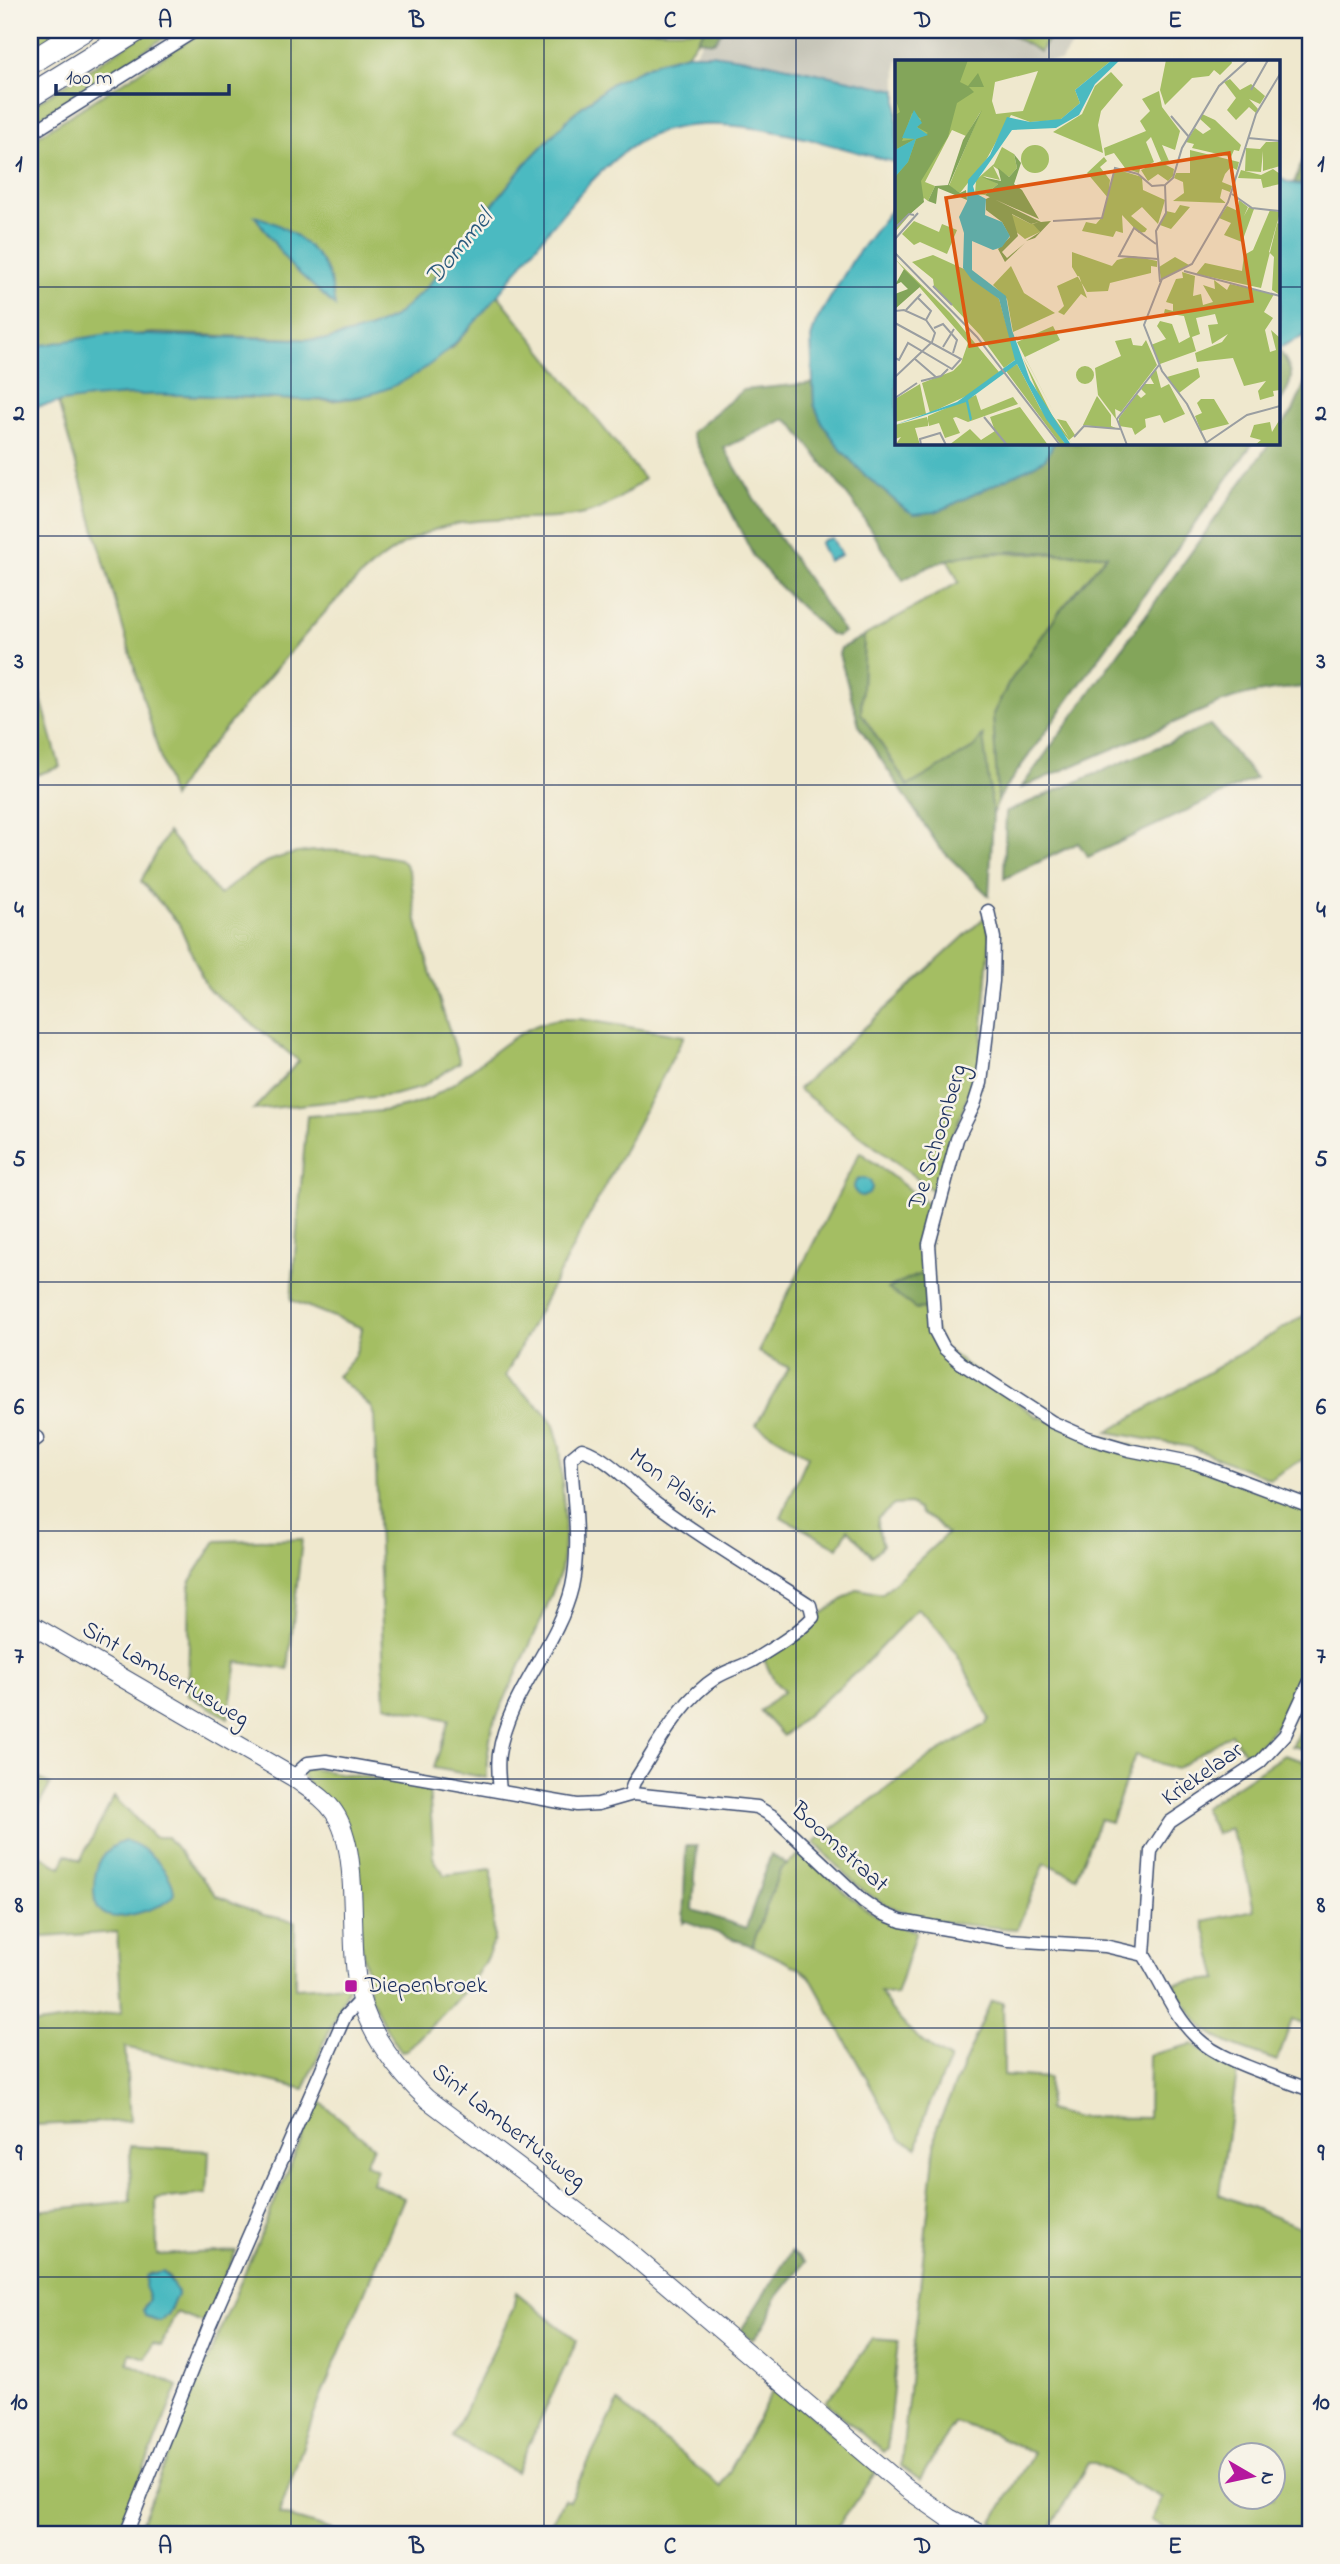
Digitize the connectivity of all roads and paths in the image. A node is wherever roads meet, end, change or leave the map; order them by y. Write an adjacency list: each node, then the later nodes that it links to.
1 (83, 30): 4 (highway)
2 (137, 30): 5 (highway)
3 (196, 30): 6 (street)
4 (30, 63)
5 (30, 96)
6 (30, 134)
7 (988, 912): 8 (street, De Schoonberg)
8 (1310, 1506)
9 (30, 1624): 11 (street, Sint Lambertusweg)
10 (1310, 1681): 14 (street, Kriekelaar)
11 (293, 1777): 12 (street, Boomstraat); 15 (street, Sint Lambertusweg)
12 (500, 1791): 13 (street, Boomstraat); 13 (street, Mon Plaisir)
13 (633, 1794): 14 (street, Boomstraat)
14 (1144, 1955): 16 (street)
15 (360, 1999): 17 (street, Sint Lambertusweg); 18 (street)
16 (1310, 2090)
17 (974, 2533)
18 (126, 2534)

